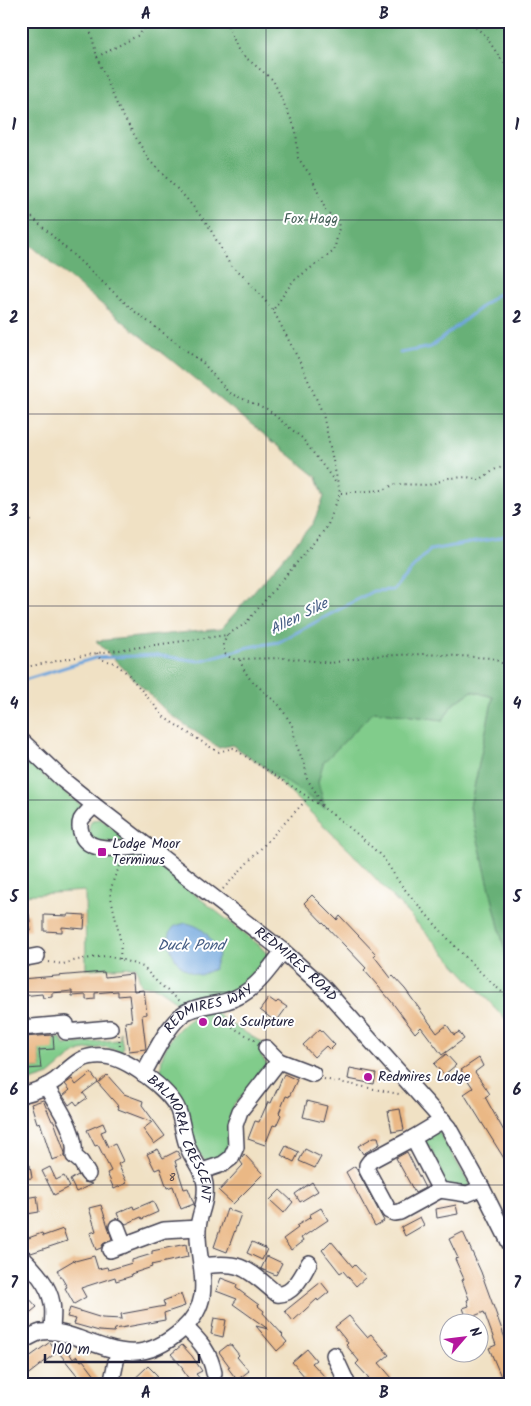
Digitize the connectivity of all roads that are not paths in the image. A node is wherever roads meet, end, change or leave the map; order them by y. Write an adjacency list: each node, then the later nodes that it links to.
1 (21, 740): 2 (street, REDMIRES ROAD)
2 (94, 805): 3 (street, REDMIRES ROAD); 3 (street)
3 (142, 846): 4 (street, REDMIRES ROAD)
4 (283, 951): 11 (street, REDMIRES WAY); 15 (street, REDMIRES ROAD)
5 (37, 956): 6 (street)
6 (21, 959)
7 (21, 1028): 8 (street)
8 (110, 1028)
9 (266, 1048): 10 (street)
10 (279, 1061): 12 (street); 17 (street)
11 (143, 1074): 13 (street, BALMORAL CRESCENT); 17 (street, BALMORAL CRESCENT)
12 (313, 1074)
13 (46, 1086): 14 (street); 18 (street)
14 (21, 1095)
15 (443, 1120): 16 (street); 19 (street, REDMIRES ROAD)
16 (413, 1138): 20 (street); 20 (street)
17 (202, 1171): 22 (street, BALMORAL CRESCENT)
18 (88, 1174)
19 (482, 1188): 20 (street); 23 (street, REDMIRES ROAD)
20 (440, 1190)
21 (117, 1227): 22 (street)
22 (198, 1228): 26 (street, BALMORAL CRESCENT)
23 (510, 1244)
24 (22, 1257): 28 (street)
25 (309, 1263): 26 (street)
26 (202, 1266): 27 (street, BALMORAL CRESCENT)
27 (185, 1327): 30 (street, BALMORAL CRESCENT); 32 (street)
28 (52, 1332): 29 (street, BALMORAL CRESCENT); 30 (street, BALMORAL CRESCENT)
29 (21, 1342)
30 (118, 1352): 33 (street)
31 (334, 1355): 34 (street)
32 (214, 1373)
33 (111, 1385)
34 (348, 1385)

